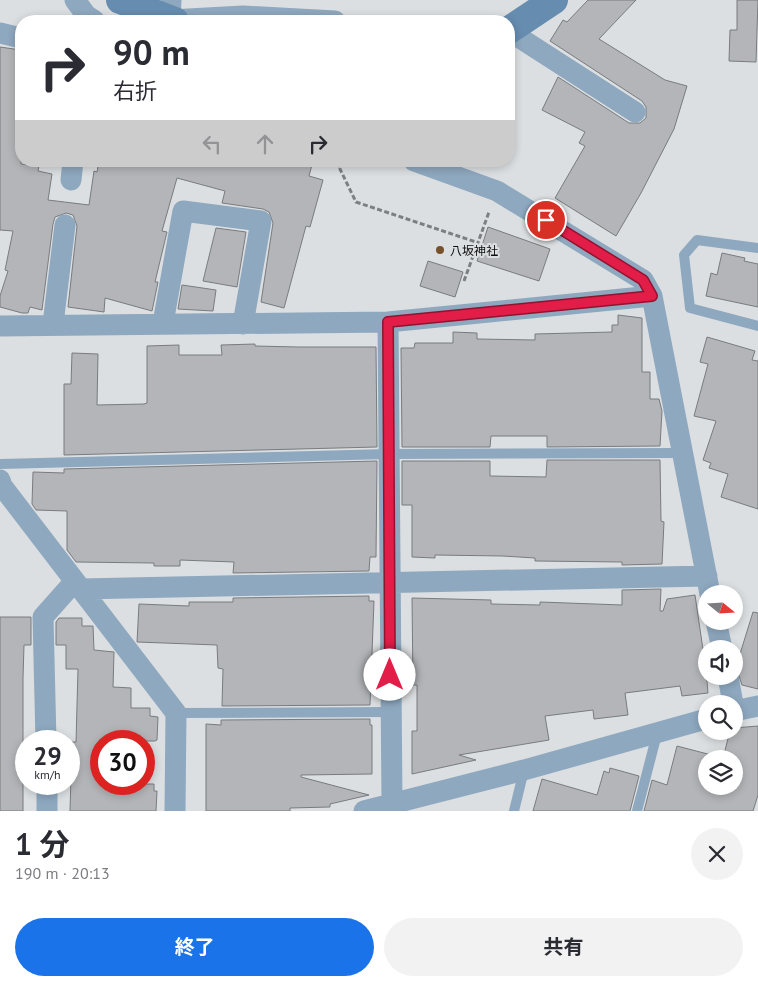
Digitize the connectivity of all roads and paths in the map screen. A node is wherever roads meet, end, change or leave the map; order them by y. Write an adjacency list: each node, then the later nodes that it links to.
1 (75, 0): 5 (street)
2 (120, 0): 4 (street)
3 (554, 0): 7 (street)
4 (172, 14): 6 (street)
5 (86, 15)
6 (208, 15)
7 (515, 27)
8 (0, 33): 10 (street)
9 (515, 35): 11 (street)
10 (15, 37)
11 (635, 112)
12 (341, 167): 16 (path)
13 (431, 167): 14 (street)
14 (497, 191): 18 (path); 19 (street)
15 (66, 225): 22 (street)
16 (476, 242)
17 (758, 248): 25 (lane)
18 (464, 281)
19 (652, 296): 20 (street); 26 (street)
20 (388, 322): 23 (street); 27 (street)
21 (163, 323): 22 (street); 23 (street); 23 (street)
22 (53, 324): 24 (street)
23 (243, 324)
24 (0, 326)
25 (758, 326)
26 (682, 453): 27 (lane); 32 (street)
27 (388, 454): 28 (lane); 30 (street)
28 (0, 464)
29 (0, 480): 31 (street)
30 (389, 583): 31 (street); 32 (street); 35 (street)
31 (78, 585): 36 (street); 38 (street)
32 (708, 585)
33 (758, 706): 34 (street)
34 (743, 707)
35 (390, 712): 36 (lane); 42 (street)
36 (176, 713): 44 (street)
37 (698, 721): 39 (street)
38 (46, 730)
39 (657, 734): 40 (street); 47 (lane)
40 (524, 770): 42 (street); 46 (lane)
41 (47, 795): 43 (street)
42 (391, 807): 45 (street)
43 (48, 811)
44 (175, 811)
45 (364, 811)
46 (514, 811)
47 (637, 811)

